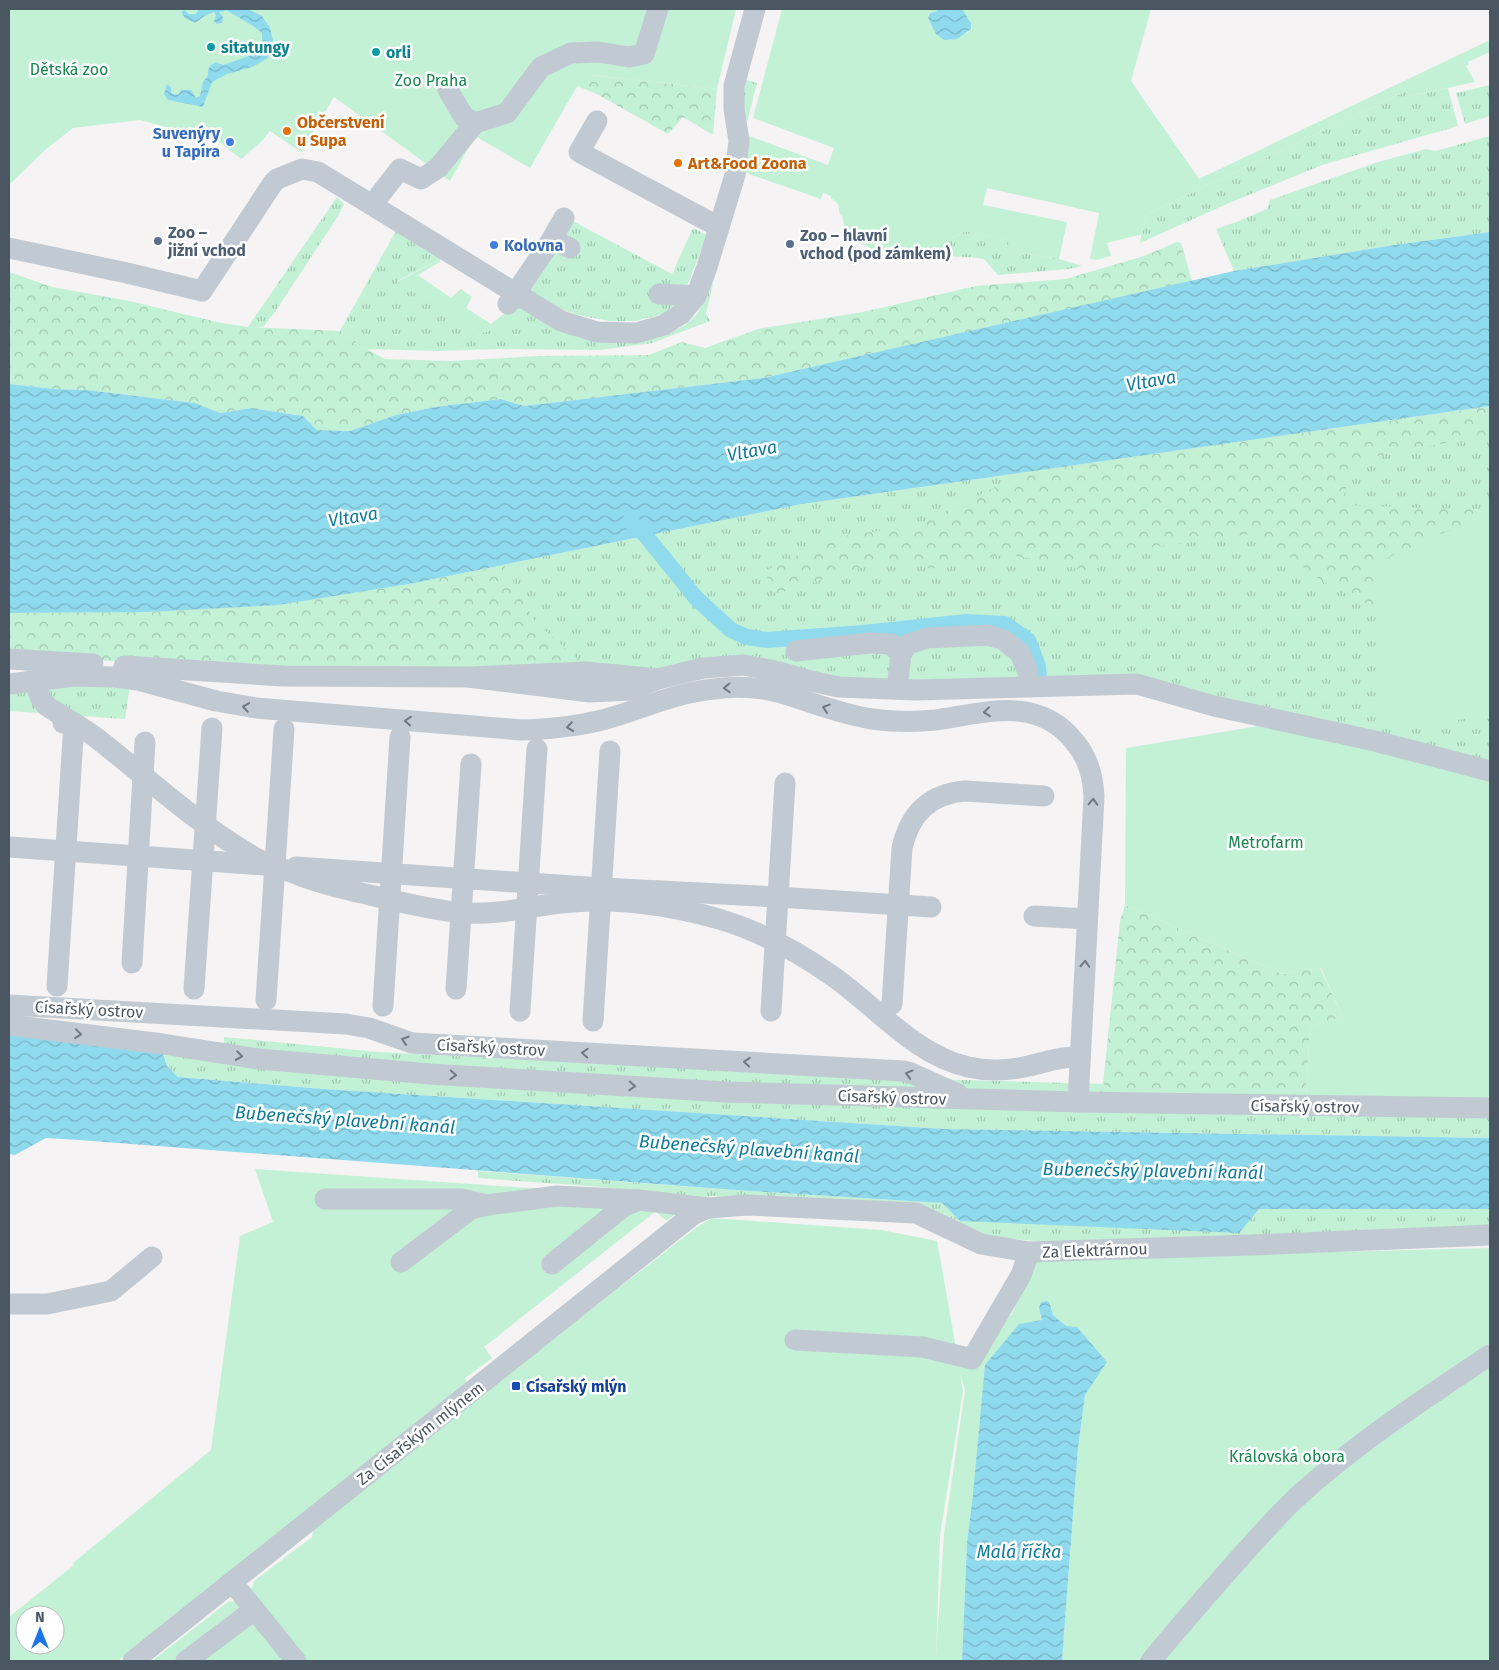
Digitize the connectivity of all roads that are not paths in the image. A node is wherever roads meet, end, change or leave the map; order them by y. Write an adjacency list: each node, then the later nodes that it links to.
1 (658, 9): 5 (street)
2 (755, 9): 8 (street)
3 (448, 90): 5 (street)
4 (597, 121): 8 (street)
5 (474, 123): 6 (street)
6 (372, 205): 10 (street); 14 (street)
7 (564, 218): 9 (street)
8 (719, 227): 13 (street)
9 (549, 244): 11 (street); 14 (street)
10 (9, 248)
11 (570, 248)
12 (659, 294): 13 (street)
13 (696, 296): 14 (street)
14 (511, 299)
15 (796, 651): 16 (street)
16 (901, 654): 18 (street); 21 (street)
17 (9, 659): 21 (street)
18 (1028, 672)
19 (35, 682): 20 (street); 23 (street); 52 (street, one-way to 19)
20 (9, 684)
21 (897, 689): 31 (street)
22 (48, 722): 23 (street)
23 (74, 723): 32 (street); 37 (street)
24 (212, 728): 35 (street)
25 (284, 729): 40 (street)
26 (400, 737): 41 (street)
27 (145, 742): 32 (street)
28 (537, 749): 43 (street)
29 (610, 751): 44 (street)
30 (471, 764): 42 (street)
31 (1490, 771)
32 (143, 777): 35 (street); 38 (street)
33 (785, 783): 45 (street)
34 (1044, 796): 47 (street)
35 (205, 825): 39 (street); 40 (street)
36 (9, 847): 37 (street)
37 (66, 851): 38 (street); 55 (street)
38 (138, 856): 39 (street); 54 (street)
39 (202, 861): 40 (street); 57 (street)
40 (275, 866): 41 (street); 46 (street); 58 (street)
41 (392, 874): 42 (street); 46 (street)
42 (463, 878): 43 (street); 50 (street)
43 (528, 883): 44 (street); 49 (street)
44 (601, 895): 45 (street); 49 (street); 53 (street); 64 (street)
45 (778, 897): 47 (street); 53 (street)
46 (390, 900): 50 (street); 61 (street)
47 (899, 905): 48 (street); 59 (street)
48 (931, 907)
49 (527, 909): 50 (street); 63 (street)
50 (461, 913): 56 (street)
51 (1034, 916): 52 (street)
52 (1087, 919): 66 (street, one-way to 52)
53 (775, 941): 62 (street); 66 (street)
54 (132, 963)
55 (57, 986)
56 (456, 989)
57 (194, 990)
58 (266, 1000)
59 (892, 1004)
60 (9, 1005): 67 (street, Císařský ostrov, one-way to 60)
61 (383, 1006)
62 (771, 1011)
63 (520, 1012)
64 (593, 1021)
65 (9, 1025): 67 (street, Císařský ostrov, one-way to 67)
66 (1080, 1058): 68 (street)
67 (970, 1099): 68 (street, Císařský ostrov)
68 (1078, 1102): 69 (street, Císařský ostrov)
69 (1490, 1108)
70 (325, 1199): 72 (street)
71 (639, 1200): 72 (street); 73 (street); 78 (street)
72 (487, 1205): 77 (street)
73 (708, 1208): 75 (street, Za Elektrárnou); 82 (street, Za Císařským mlýnem)
74 (1490, 1235): 75 (street, Za Elektrárnou)
75 (1030, 1252): 80 (street)
76 (152, 1257): 79 (street)
77 (401, 1262)
78 (552, 1264)
79 (9, 1304)
80 (795, 1340)
81 (1490, 1355): 87 (street)
82 (232, 1582): 83 (street); 84 (street, Za Císařským mlýnem)
83 (254, 1610): 85 (street); 86 (street)
84 (133, 1661)
85 (186, 1661)
86 (296, 1661)
87 (1151, 1661)

